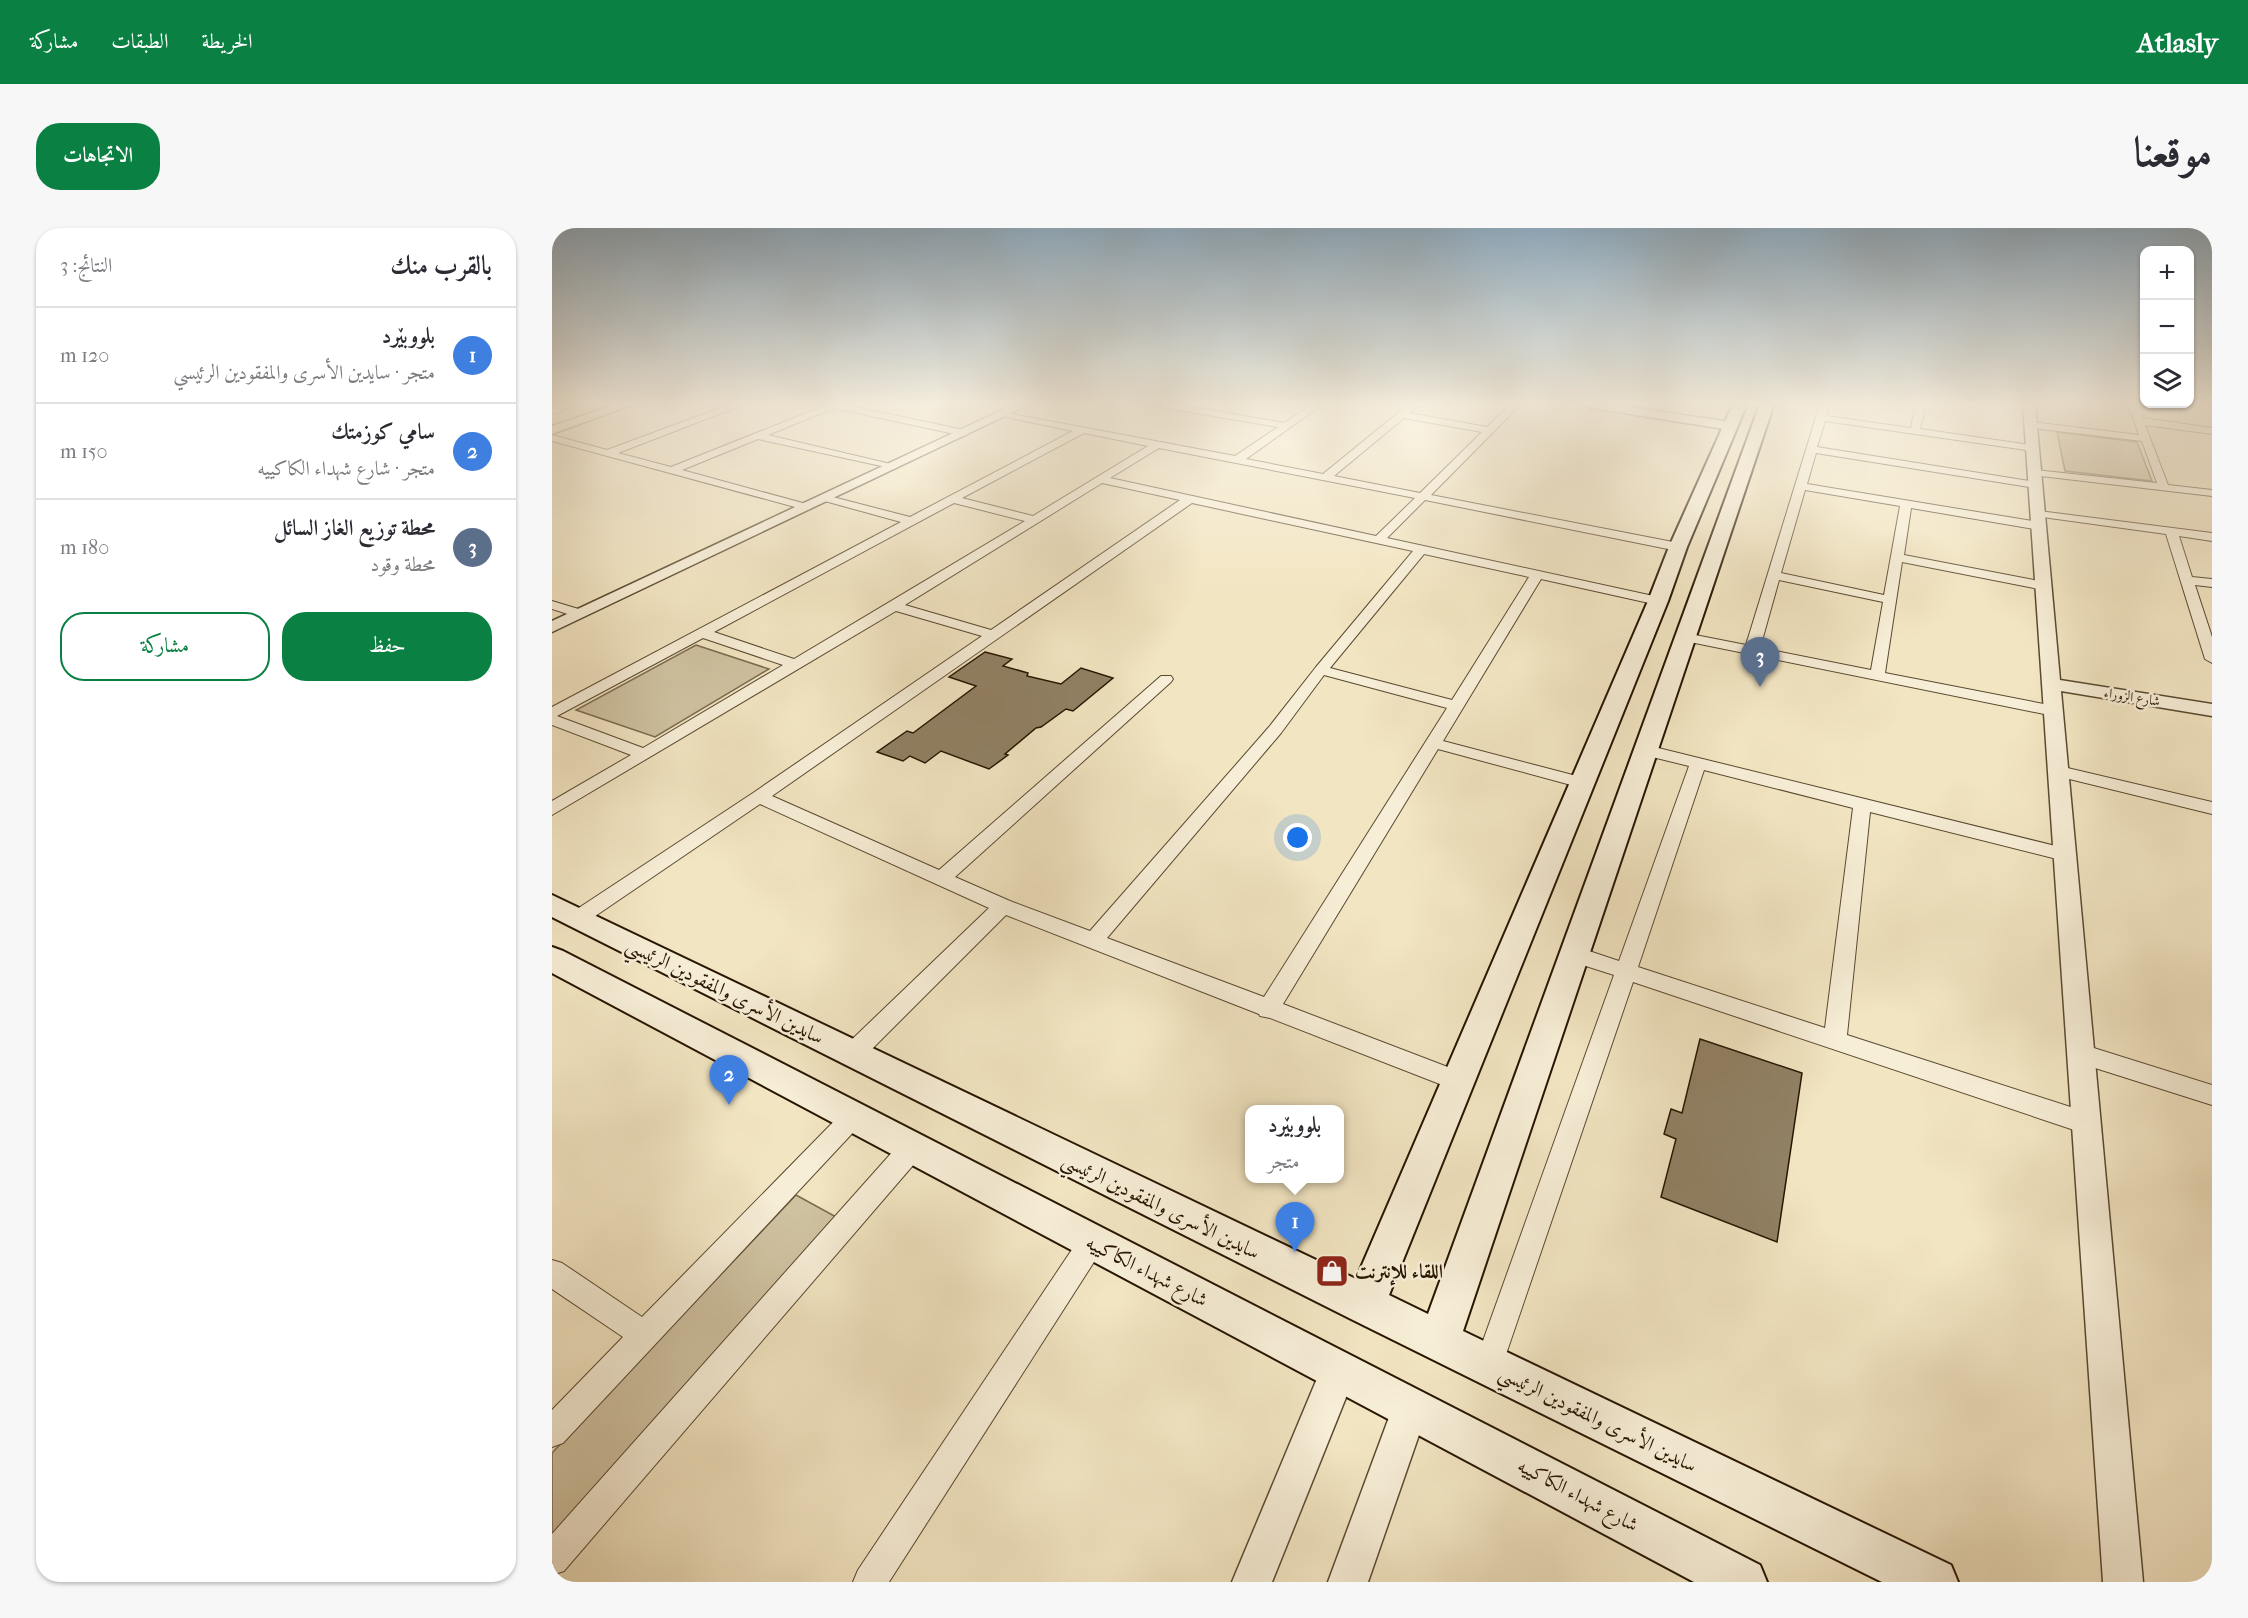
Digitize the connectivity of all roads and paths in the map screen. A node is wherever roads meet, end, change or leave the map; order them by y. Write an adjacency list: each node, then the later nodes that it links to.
1 (662, 467): 15 (street)
2 (680, 467): 15 (street)
3 (891, 467): 22 (street)
4 (1012, 467): 23 (street)
5 (1122, 467): 17 (street)
6 (1272, 467): 16 (street)
7 (1338, 467): 16 (street)
8 (1452, 467): 21 (street)
9 (1713, 467): 33 (main road)
10 (1745, 467): 49 (main road)
11 (1807, 467): 18 (street)
12 (2035, 467): 28 (street)
13 (2097, 467): 19 (street)
14 (2157, 467): 19 (street)
15 (673, 470): 26 (street)
16 (1325, 478): 21 (street)
17 (1102, 480): 24 (street); 27 (street)
18 (1801, 486): 25 (street); 37 (street)
19 (2164, 488): 20 (street)
20 (2212, 493)
21 (1423, 497): 32 (street); 33 (street)
22 (825, 498): 26 (street); 29 (street)
23 (953, 499): 27 (street); 29 (street)
24 (1190, 499): 32 (street); 48 (street)
25 (1906, 504): 28 (street); 35 (street)
26 (806, 507): 45 (street)
27 (1035, 520): 44 (street)
28 (2039, 520): 30 (street); 40 (street)
29 (912, 521): 47 (street)
30 (2171, 531): 31 (street); 38 (street)
31 (2212, 537)
32 (1378, 541): 34 (street)
33 (1678, 547): 42 (main road)
34 (1421, 550): 36 (street); 54 (street)
35 (1897, 558): 40 (street); 41 (street)
36 (1537, 575): 42 (street); 58 (street)
37 (1774, 575): 41 (street); 51 (street)
38 (2187, 580): 39 (street); 50 (street)
39 (2212, 583)
40 (2044, 586): 57 (street)
41 (1890, 600): 55 (street)
42 (1658, 601): 68 (main road)
43 (552, 605): 45 (street)
44 (894, 606): 48 (street); 53 (street)
45 (579, 614): 46 (street)
46 (552, 627)
47 (703, 633): 53 (street); 60 (street)
48 (994, 635): 69 (street)
49 (1686, 637): 51 (street); 64 (main road)
50 (2209, 639): 52 (street)
51 (1752, 650): 55 (street)
52 (2212, 659)
53 (796, 664): 65 (street)
54 (1321, 670): 58 (street); 77 (street)
55 (1877, 675): 57 (street)
56 (1166, 679): 74 (street)
57 (2053, 698): 59 (street, شارع الزوراء); 62 (street, شارع الزوراء); 67 (street)
58 (1457, 706): 63 (street)
59 (2212, 710)
60 (552, 713)
61 (552, 720): 65 (street)
62 (2212, 726)
63 (1433, 743): 68 (street); 81 (street)
64 (1646, 750): 66 (street); 78 (main road)
65 (645, 754): 72 (street)
66 (1698, 764): 70 (street); 80 (street)
67 (2059, 771): 71 (street); 73 (street)
68 (1582, 783): 85 (main road)
69 (759, 796): 74 (street); 76 (street)
70 (1862, 806): 73 (street); 82 (street)
71 (2212, 808)
72 (552, 809)
73 (2065, 855): 84 (street)
74 (941, 878): 75 (street)
75 (1003, 906): 77 (street); 83 (street)
76 (565, 912): 83 (main road, سايدين الأسرى والمفقودين الرئيسي)
77 (1093, 941): 81 (street)
78 (1574, 954): 80 (street); 94 (main road)
79 (552, 959): 87 (main road, شارع شهداء الكاكييه)
80 (1627, 972): 82 (street); 95 (street)
81 (1268, 1010): 85 (street)
82 (1835, 1040): 88 (street)
83 (852, 1054): 92 (main road, سايدين الأسرى والمفقودين الرئيسي)
84 (2081, 1054): 86 (street); 88 (street)
85 (1458, 1081): 92 (main road)
86 (2212, 1095)
87 (853, 1116): 89 (main road, شارع شهداء الكاكييه); 93 (street)
88 (2086, 1123): 105 (street)
89 (912, 1148): 90 (main road, شارع شهداء الكاكييه); 99 (street)
90 (1092, 1242): 96 (main road, شارع شهداء الكاكييه); 100 (street)
91 (552, 1273): 93 (street)
92 (1365, 1305): 94 (main road, سايدين الأسرى والمفقودين الرئيسي)
93 (644, 1335): 98 (street)
94 (1438, 1341): 95 (main road, سايدين الأسرى والمفقودين الرئيسي)
95 (1488, 1366): 104 (main road, سايدين الأسرى والمفقودين الرئيسي)
96 (1340, 1371): 97 (main road, شارع شهداء الكاكييه); 101 (street)
97 (1411, 1406): 102 (street); 103 (main road, شارع شهداء الكاكييه)
98 (552, 1432)
99 (552, 1559)
100 (870, 1582)
101 (1252, 1582)
102 (1348, 1582)
103 (1743, 1582)
104 (1934, 1582)
105 (2123, 1582)

